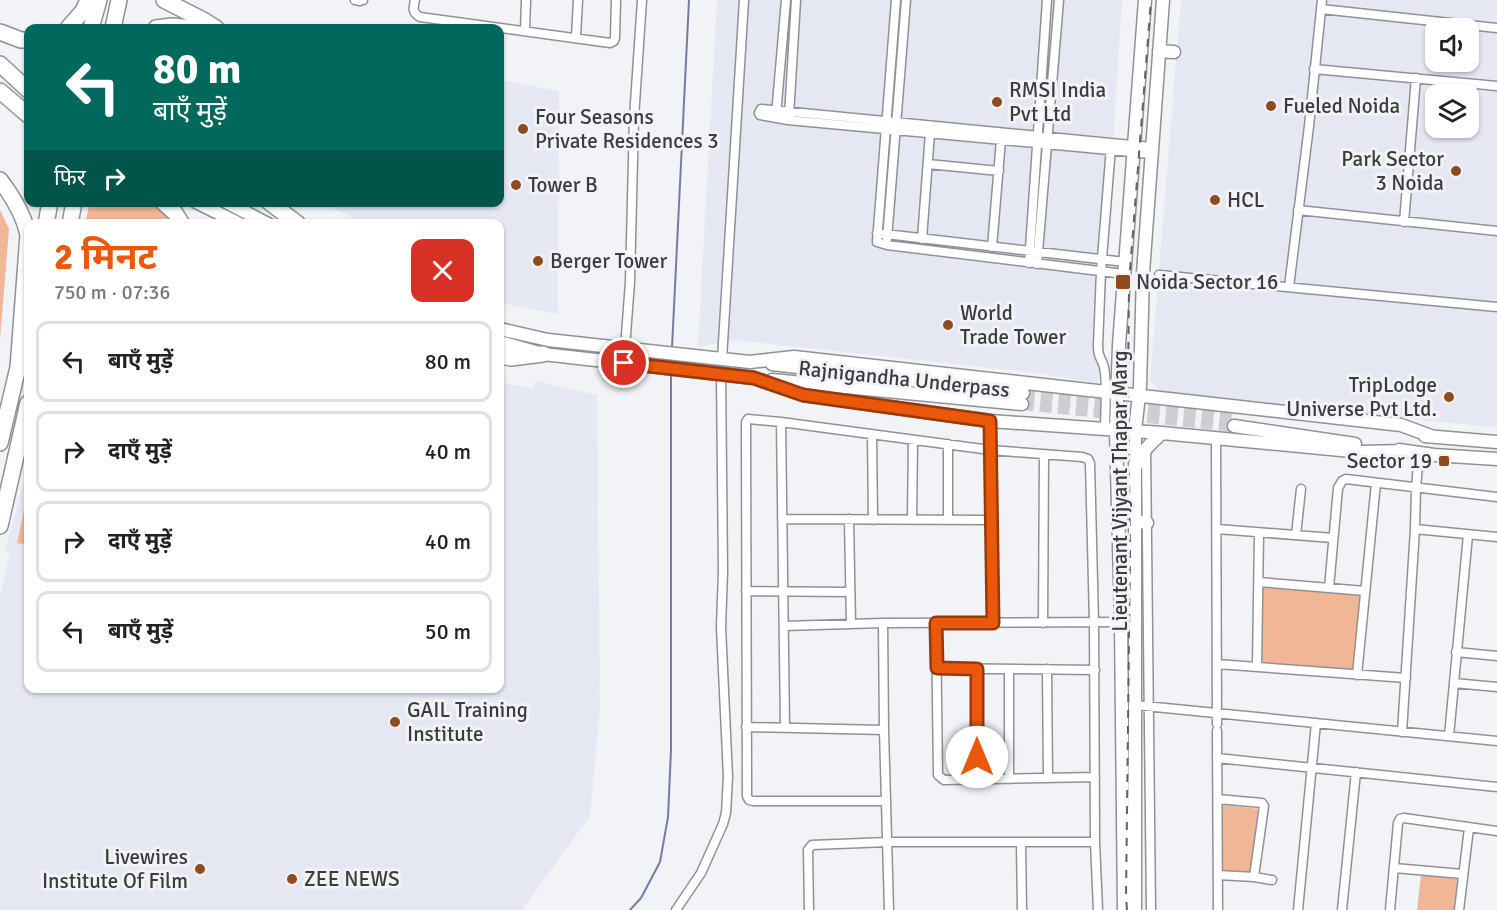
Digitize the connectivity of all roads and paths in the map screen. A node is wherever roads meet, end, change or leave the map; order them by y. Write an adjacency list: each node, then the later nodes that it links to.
1 (88, 0): 22 (highway)
2 (99, 0): 23 (highway)
3 (119, 0): 24 (highway)
4 (164, 0): 25 (highway)
5 (355, 0): 6 (street)
6 (363, 0)
7 (415, 0): 26 (street)
8 (526, 0): 29 (street)
9 (578, 0): 31 (street)
10 (616, 0): 31 (street)
11 (642, 0): 86 (street)
12 (744, 0): 89 (street)
13 (786, 0): 44 (street)
14 (796, 0): 44 (street)
15 (896, 0): 45 (street)
16 (906, 0): 46 (street)
17 (1145, 0): 52 (main road, Lieutenant Vijyant Thapar Marg)
18 (1163, 0): 33 (main road, Lieutenant Vijyant Thapar Marg)
19 (1047, 1): 20 (street); 36 (street)
20 (1059, 1): 37 (street)
21 (1321, 5): 28 (street); 38 (street)
22 (72, 24)
23 (93, 24)
24 (114, 24)
25 (210, 24)
26 (472, 24)
27 (504, 28): 29 (street)
28 (1497, 28)
29 (525, 31): 31 (street)
30 (0, 32): 32 (highway)
31 (576, 38)
32 (24, 40)
33 (1159, 51): 34 (main road); 53 (main road, Lieutenant Vijyant Thapar Marg)
34 (1174, 52)
35 (0, 64): 40 (highway)
36 (1043, 65): 37 (street); 49 (street)
37 (1054, 66): 50 (street)
38 (1314, 69): 39 (street); 61 (street)
39 (1416, 78): 41 (street); 67 (street)
40 (24, 86)
41 (1497, 86)
42 (0, 91): 43 (highway)
43 (24, 112)
44 (789, 116): 45 (street)
45 (886, 125): 46 (street); 69 (street)
46 (896, 126): 47 (street); 49 (street); 70 (street)
47 (930, 133): 48 (street); 54 (street)
48 (1001, 140): 49 (street); 55 (street)
49 (1037, 140): 50 (street); 74 (street)
50 (1047, 141): 51 (street); 74 (street)
51 (1111, 147): 52 (street); 75 (street)
52 (1134, 149): 53 (street); 77 (main road, Lieutenant Vijyant Thapar Marg)
53 (1152, 150): 96 (main road, Lieutenant Vijyant Thapar Marg)
54 (928, 164): 55 (street); 71 (street)
55 (999, 171): 73 (street)
56 (0, 180): 62 (highway)
57 (168, 207): 63 (highway)
58 (206, 207): 64 (main road)
59 (236, 207): 65 (main road)
60 (276, 207): 66 (highway)
61 (1298, 210): 67 (street); 80 (street)
62 (24, 219)
63 (179, 219)
64 (230, 219)
65 (258, 219)
66 (291, 219)
67 (1404, 222): 68 (street)
68 (1497, 231)
69 (877, 233): 70 (street); 72 (street)
70 (888, 235): 71 (street); 72 (street)
71 (922, 239): 73 (street)
72 (887, 245): 76 (street)
73 (992, 247): 74 (street)
74 (1034, 252): 75 (street); 76 (street)
75 (1102, 260): 77 (street); 78 (street)
76 (1033, 263): 78 (street)
77 (1125, 268): 78 (street); 95 (main road, Lieutenant Vijyant Thapar Marg)
78 (1101, 272): 94 (street)
79 (1159, 275): 80 (street)
80 (1289, 287): 82 (street)
81 (24, 288): 91 (highway)
82 (1497, 307)
83 (504, 329): 86 (main road)
84 (24, 336): 91 (highway)
85 (504, 343): 87 (main road)
86 (628, 349): 89 (main road)
87 (543, 354): 88 (highway); 92 (main road)
88 (504, 356)
89 (717, 359): 90 (main road)
90 (750, 362): 93 (main road, Rajnigandha Underpass); 94 (main road)
91 (18, 368): 107 (highway)
92 (717, 374): 93 (main road); 193 (street)
93 (754, 378): 98 (main road)
94 (1105, 391): 95 (main road); 100 (street)
95 (1118, 394): 96 (main road); 100 (main road, Lieutenant Vijyant Thapar Marg)
96 (1139, 396): 101 (main road, Lieutenant Vijyant Thapar Marg); 104 (main road)
97 (24, 421): 128 (highway)
98 (990, 421): 100 (main road); 111 (street)
99 (781, 422): 103 (street); 121 (street); 138 (street)
100 (1110, 429): 101 (main road); 143 (main road, Lieutenant Vijyant Thapar Marg)
101 (1135, 431): 102 (main road); 116 (main road, Lieutenant Vijyant Thapar Marg)
102 (1162, 433): 105 (main road); 110 (main road)
103 (872, 434): 106 (street); 123 (street)
104 (1431, 436): 108 (main road); 112 (main road)
105 (1216, 438): 112 (main road); 129 (street)
106 (913, 440): 109 (street); 124 (street)
107 (0, 442)
108 (1497, 442)
109 (948, 444): 111 (street); 125 (street)
110 (1146, 448): 116 (main road); 127 (street)
111 (990, 450): 114 (street); 126 (street)
112 (1406, 451): 113 (main road)
113 (1419, 453): 115 (main road); 119 (street)
114 (1044, 455): 142 (street); 146 (street)
115 (1497, 459)
116 (1134, 470): 127 (main road, Lieutenant Vijyant Thapar Marg)
117 (1377, 483): 119 (street); 135 (street); 139 (street)
118 (1300, 489): 133 (street)
119 (1416, 489): 120 (street); 130 (street)
120 (1497, 497)
121 (782, 519): 122 (street); 140 (street)
122 (849, 519): 123 (street); 141 (street)
123 (873, 520): 124 (street)
124 (912, 520): 125 (street)
125 (948, 520): 126 (street)
126 (991, 520): 145 (street)
127 (1141, 522): 163 (main road, Lieutenant Vijyant Thapar Marg); 164 (street)
128 (0, 526)
129 (1216, 529): 131 (street); 152 (street)
130 (1415, 529): 132 (street); 160 (street)
131 (1260, 533): 133 (street); 136 (street)
132 (1468, 535): 134 (street); 150 (street)
133 (1296, 536): 135 (street)
134 (1497, 537)
135 (1333, 538): 137 (street)
136 (1259, 582): 137 (street); 153 (street)
137 (1329, 588): 139 (street)
138 (746, 591): 140 (street); 167 (street)
139 (1365, 591): 159 (street)
140 (783, 592): 141 (street); 149 (street)
141 (850, 592): 147 (street)
142 (1094, 622): 143 (street); 146 (street); 158 (street)
143 (1121, 622): 198 (main road, Lieutenant Vijyant Thapar Marg)
144 (936, 623): 145 (street); 148 (street); 154 (street)
145 (993, 623): 146 (street)
146 (1043, 623)
147 (851, 624): 148 (street); 149 (street)
148 (883, 624): 169 (street)
149 (784, 626): 168 (street)
150 (1456, 652): 151 (street); 161 (street)
151 (1497, 656)
152 (1217, 664): 153 (street); 165 (street)
153 (1257, 667): 159 (street)
154 (937, 668): 155 (street); 178 (street)
155 (977, 669): 156 (street); 178 (street)
156 (1010, 669): 157 (street); 179 (street)
157 (1047, 669): 158 (street); 177 (street)
158 (1095, 670): 176 (street)
159 (1357, 675): 160 (street)
160 (1406, 678): 170 (street)
161 (1454, 683): 162 (street); 171 (street)
162 (1497, 687)
163 (1135, 705): 164 (street); 199 (main road, Lieutenant Vijyant Thapar Marg)
164 (1149, 706): 165 (street); 200 (street)
165 (1217, 713): 166 (street); 173 (street)
166 (1316, 723): 170 (street); 174 (street)
167 (746, 726): 168 (street); 182 (street)
168 (785, 728): 169 (street)
169 (884, 730): 182 (street)
170 (1402, 732): 171 (street)
171 (1449, 736): 172 (street)
172 (1497, 741)
173 (1217, 758): 174 (street); 181 (street)
174 (1312, 768): 175 (street); 202 (street)
175 (1356, 772): 180 (street); 203 (street)
176 (1095, 777): 177 (street); 186 (street)
177 (1048, 778): 179 (street)
178 (977, 779): 179 (street)
179 (1009, 779)
180 (1497, 787)
181 (1218, 799): 190 (street); 191 (street)
182 (885, 801): 185 (street)
183 (1469, 828): 184 (street); 188 (street); 189 (street)
184 (1497, 831)
185 (888, 842): 187 (street); 194 (street); 195 (street)
186 (1095, 842): 187 (street); 197 (street)
187 (1021, 843): 196 (street)
188 (1394, 868): 189 (street); 204 (street)
189 (1463, 874): 205 (street)
190 (1218, 875): 191 (street); 201 (street)
191 (1254, 877): 192 (street)
192 (1272, 880)
193 (676, 910)
194 (809, 910)
195 (889, 910)
196 (1022, 910)
197 (1098, 910)
198 (1124, 910)
199 (1135, 910)
200 (1151, 910)
201 (1218, 910)
202 (1298, 910)
203 (1342, 910)
204 (1390, 910)
205 (1458, 910)

